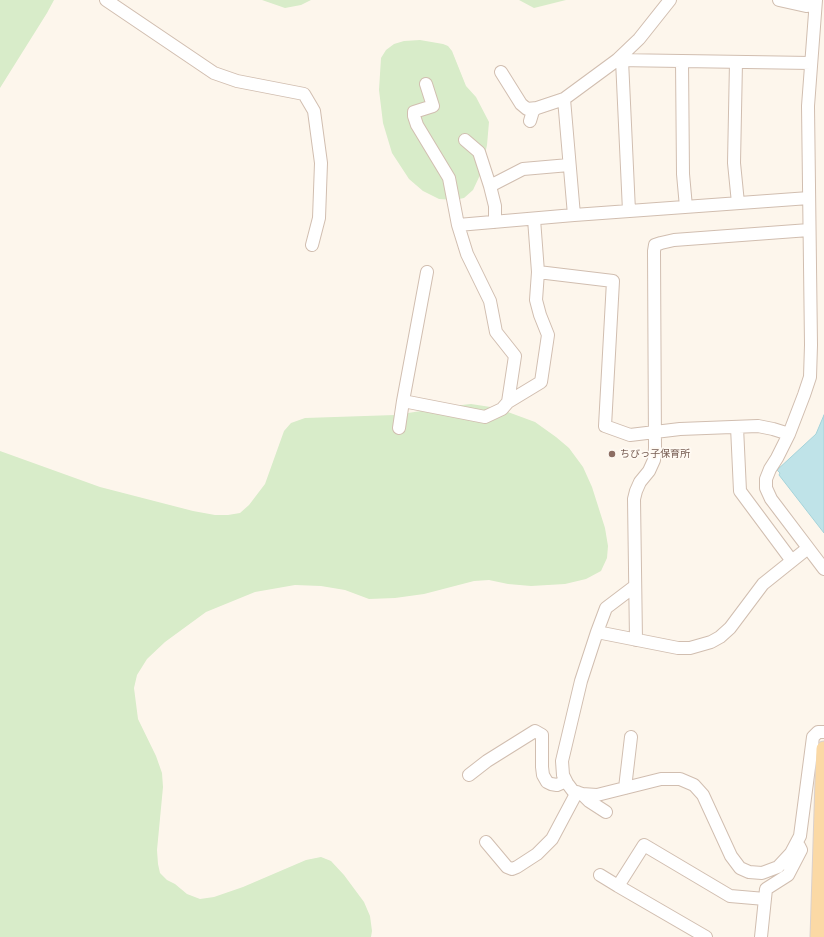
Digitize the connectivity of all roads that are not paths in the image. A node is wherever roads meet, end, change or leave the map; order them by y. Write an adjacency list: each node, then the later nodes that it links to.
1 (106, 0): 26 (street)
2 (670, 0): 5 (street)
3 (782, 0): 4 (street)
4 (816, 3): 8 (street)
5 (619, 60): 6 (street); 11 (street); 20 (street)
6 (682, 61): 7 (street); 19 (street)
7 (736, 62): 8 (street); 18 (street)
8 (811, 63): 17 (street)
9 (501, 72): 12 (street)
10 (426, 84): 24 (street)
11 (564, 99): 12 (street); 15 (street)
12 (537, 108): 13 (street)
13 (530, 121)
14 (465, 140): 16 (street)
15 (569, 165): 16 (street); 21 (street)
16 (490, 186): 23 (street)
17 (809, 198): 18 (street); 25 (street)
18 (738, 203): 19 (street)
19 (686, 207): 20 (street)
20 (629, 211): 21 (street)
21 (574, 215): 22 (street)
22 (534, 219): 23 (street); 28 (street)
23 (495, 222): 24 (street)
24 (458, 226): 30 (street)
25 (809, 230): 33 (street); 34 (street)
26 (312, 245)
27 (427, 272): 29 (street)
28 (538, 272): 30 (street); 33 (street)
29 (403, 401): 30 (street); 32 (street)
30 (508, 402)
31 (737, 427): 33 (street); 34 (street); 36 (street)
32 (399, 428)
33 (656, 432): 38 (street)
34 (789, 434): 35 (street)
35 (808, 548): 36 (street); 37 (street)
36 (792, 561): 40 (street)
37 (824, 569)
38 (635, 586): 39 (street); 40 (street)
39 (596, 632): 40 (street); 45 (street)
40 (636, 640)
41 (824, 732): 49 (street)
42 (631, 737): 46 (street)
43 (824, 749): 56 (main road)
44 (469, 775): 45 (street)
45 (566, 781): 47 (street)
46 (625, 788): 47 (street); 49 (street)
47 (580, 793): 48 (street); 50 (street)
48 (606, 812)
49 (798, 841): 53 (street)
50 (486, 842)
51 (600, 875): 52 (street)
52 (618, 886): 53 (street); 54 (street)
53 (765, 899): 55 (street)
54 (706, 937)
55 (761, 937)
56 (818, 937)

